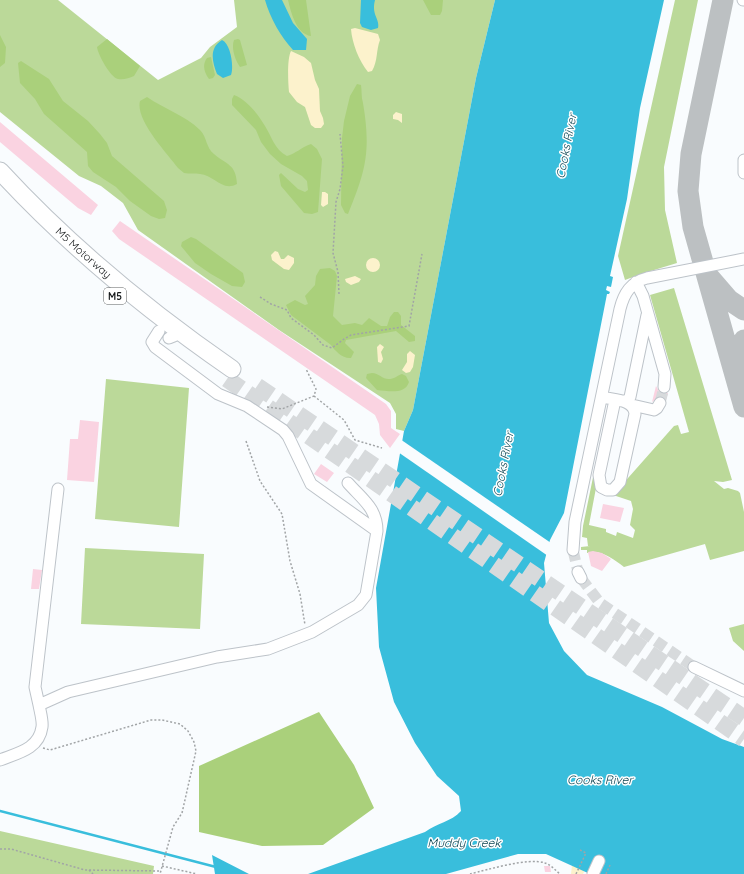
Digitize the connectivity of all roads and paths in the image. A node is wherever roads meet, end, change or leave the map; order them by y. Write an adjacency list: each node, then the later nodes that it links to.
1 (340, 134): 10 (path)
2 (744, 160): 4 (lane)
3 (0, 171): 6 (highway, M5 Motorway / M5)
4 (744, 173)
5 (0, 186): 6 (highway, M5 Motorway / M5)
6 (17, 196): 13 (highway, M5 Motorway / M5)
7 (422, 254): 11 (path)
8 (744, 259): 9 (lane)
9 (636, 282): 12 (lane); 18 (lane)
10 (339, 294)
11 (260, 297)
12 (647, 310): 16 (lane); 20 (lane)
13 (167, 332): 15 (highway, M5 Motorway / M5); 21 (lane)
14 (306, 369): 17 (path)
15 (230, 374)
16 (664, 387)
17 (314, 396): 21 (path); 23 (path)
18 (602, 397): 20 (lane); 27 (lane)
19 (660, 403): 20 (lane)
20 (626, 404): 20 (lane)
21 (257, 412): 26 (lane)
22 (246, 440): 28 (path)
23 (382, 448)
24 (348, 483): 26 (lane)
25 (58, 489): 33 (lane)
26 (377, 531): 28 (lane)
27 (573, 550)
28 (306, 633): 31 (lane)
29 (694, 668): 30 (lane)
30 (744, 691)
31 (68, 692): 32 (lane); 33 (lane)
32 (86, 693)
33 (39, 705): 34 (lane)
34 (34, 745): 35 (lane); 40 (path)
35 (0, 760)
36 (0, 849): 41 (path)
37 (580, 850): 48 (path)
38 (599, 861): 49 (lane)
39 (610, 865): 50 (path)
40 (162, 866): 42 (path); 45 (path)
41 (89, 870): 42 (path); 43 (path)
42 (161, 871): 44 (path)
43 (93, 874)
44 (160, 874)
45 (197, 874)
46 (470, 874): 47 (path)
47 (560, 874)
48 (576, 874)
49 (593, 874)
50 (606, 874)

